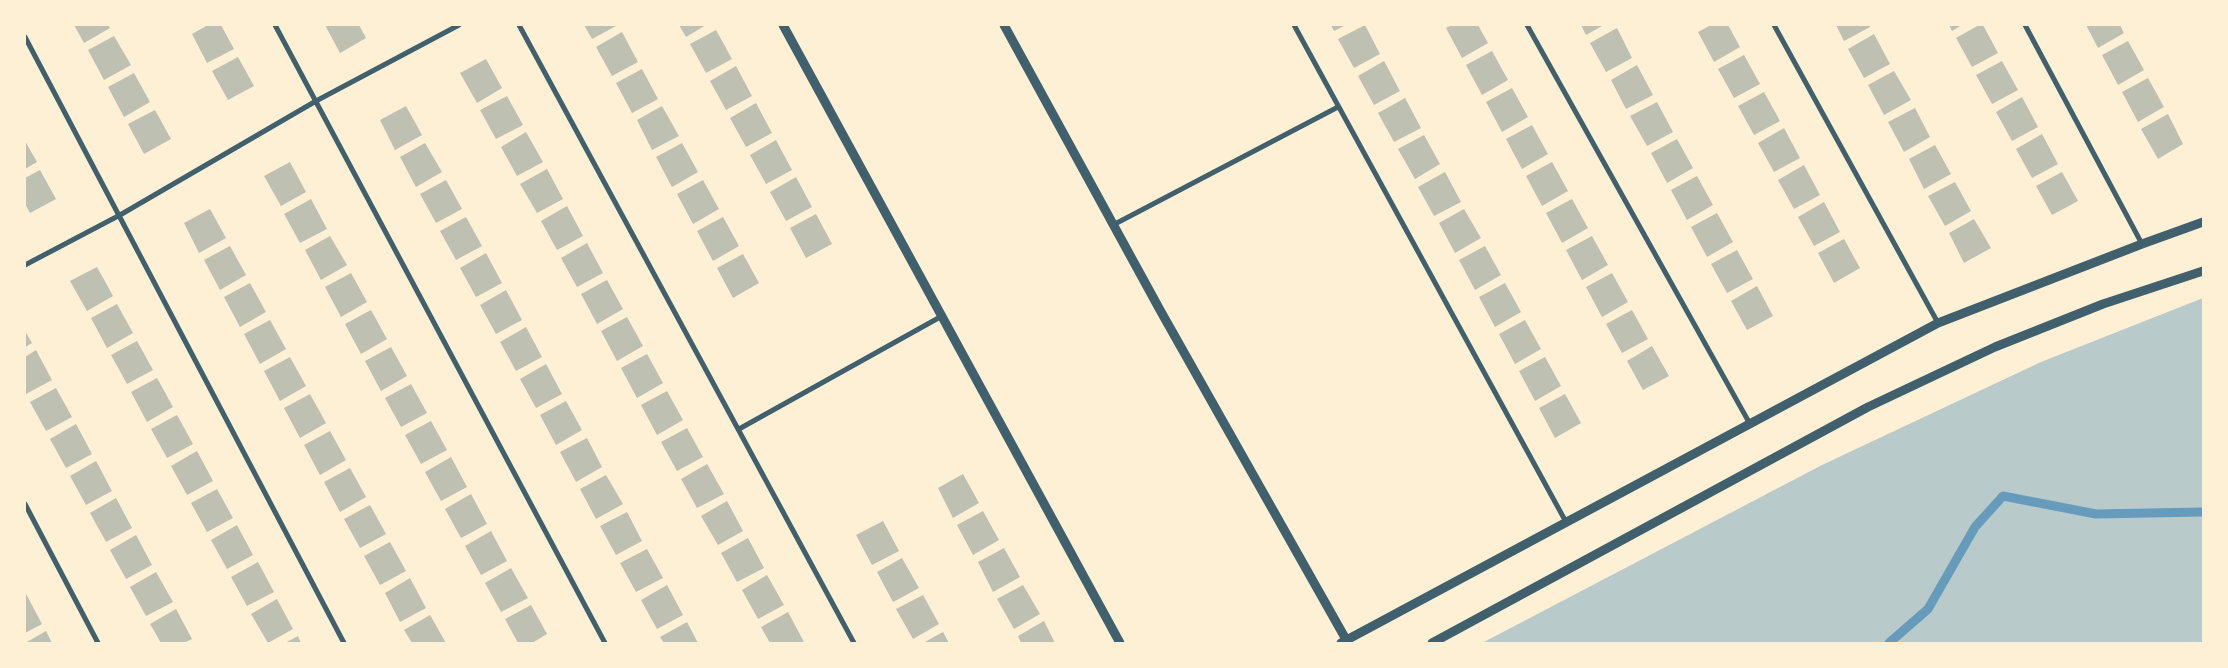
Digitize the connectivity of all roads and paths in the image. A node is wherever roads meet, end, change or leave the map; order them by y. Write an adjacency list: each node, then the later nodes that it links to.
1 (275, 25): 11 (street)
2 (459, 25): 11 (street)
3 (519, 25): 22 (street)
4 (783, 25): 19 (street)
5 (1004, 25): 15 (street)
6 (1294, 25): 12 (street)
7 (1527, 25): 21 (street)
8 (1774, 25): 20 (street)
9 (2026, 25): 16 (street)
10 (25, 37): 13 (street)
11 (316, 101): 13 (street); 28 (street)
12 (1338, 107): 15 (street); 24 (street)
13 (120, 215): 17 (street); 27 (street)
14 (2203, 222): 16 (street)
15 (1113, 225): 25 (street)
16 (2142, 244): 20 (street)
17 (25, 265)
18 (2203, 271): 31 (street)
19 (942, 316): 22 (street); 30 (street)
20 (1938, 323): 21 (street)
21 (1750, 424): 24 (street)
22 (739, 429): 29 (street)
23 (25, 504): 26 (street)
24 (1566, 522): 25 (street)
25 (1345, 642)
26 (98, 643)
27 (344, 643)
28 (605, 643)
29 (854, 643)
30 (1120, 643)
31 (1432, 643)

